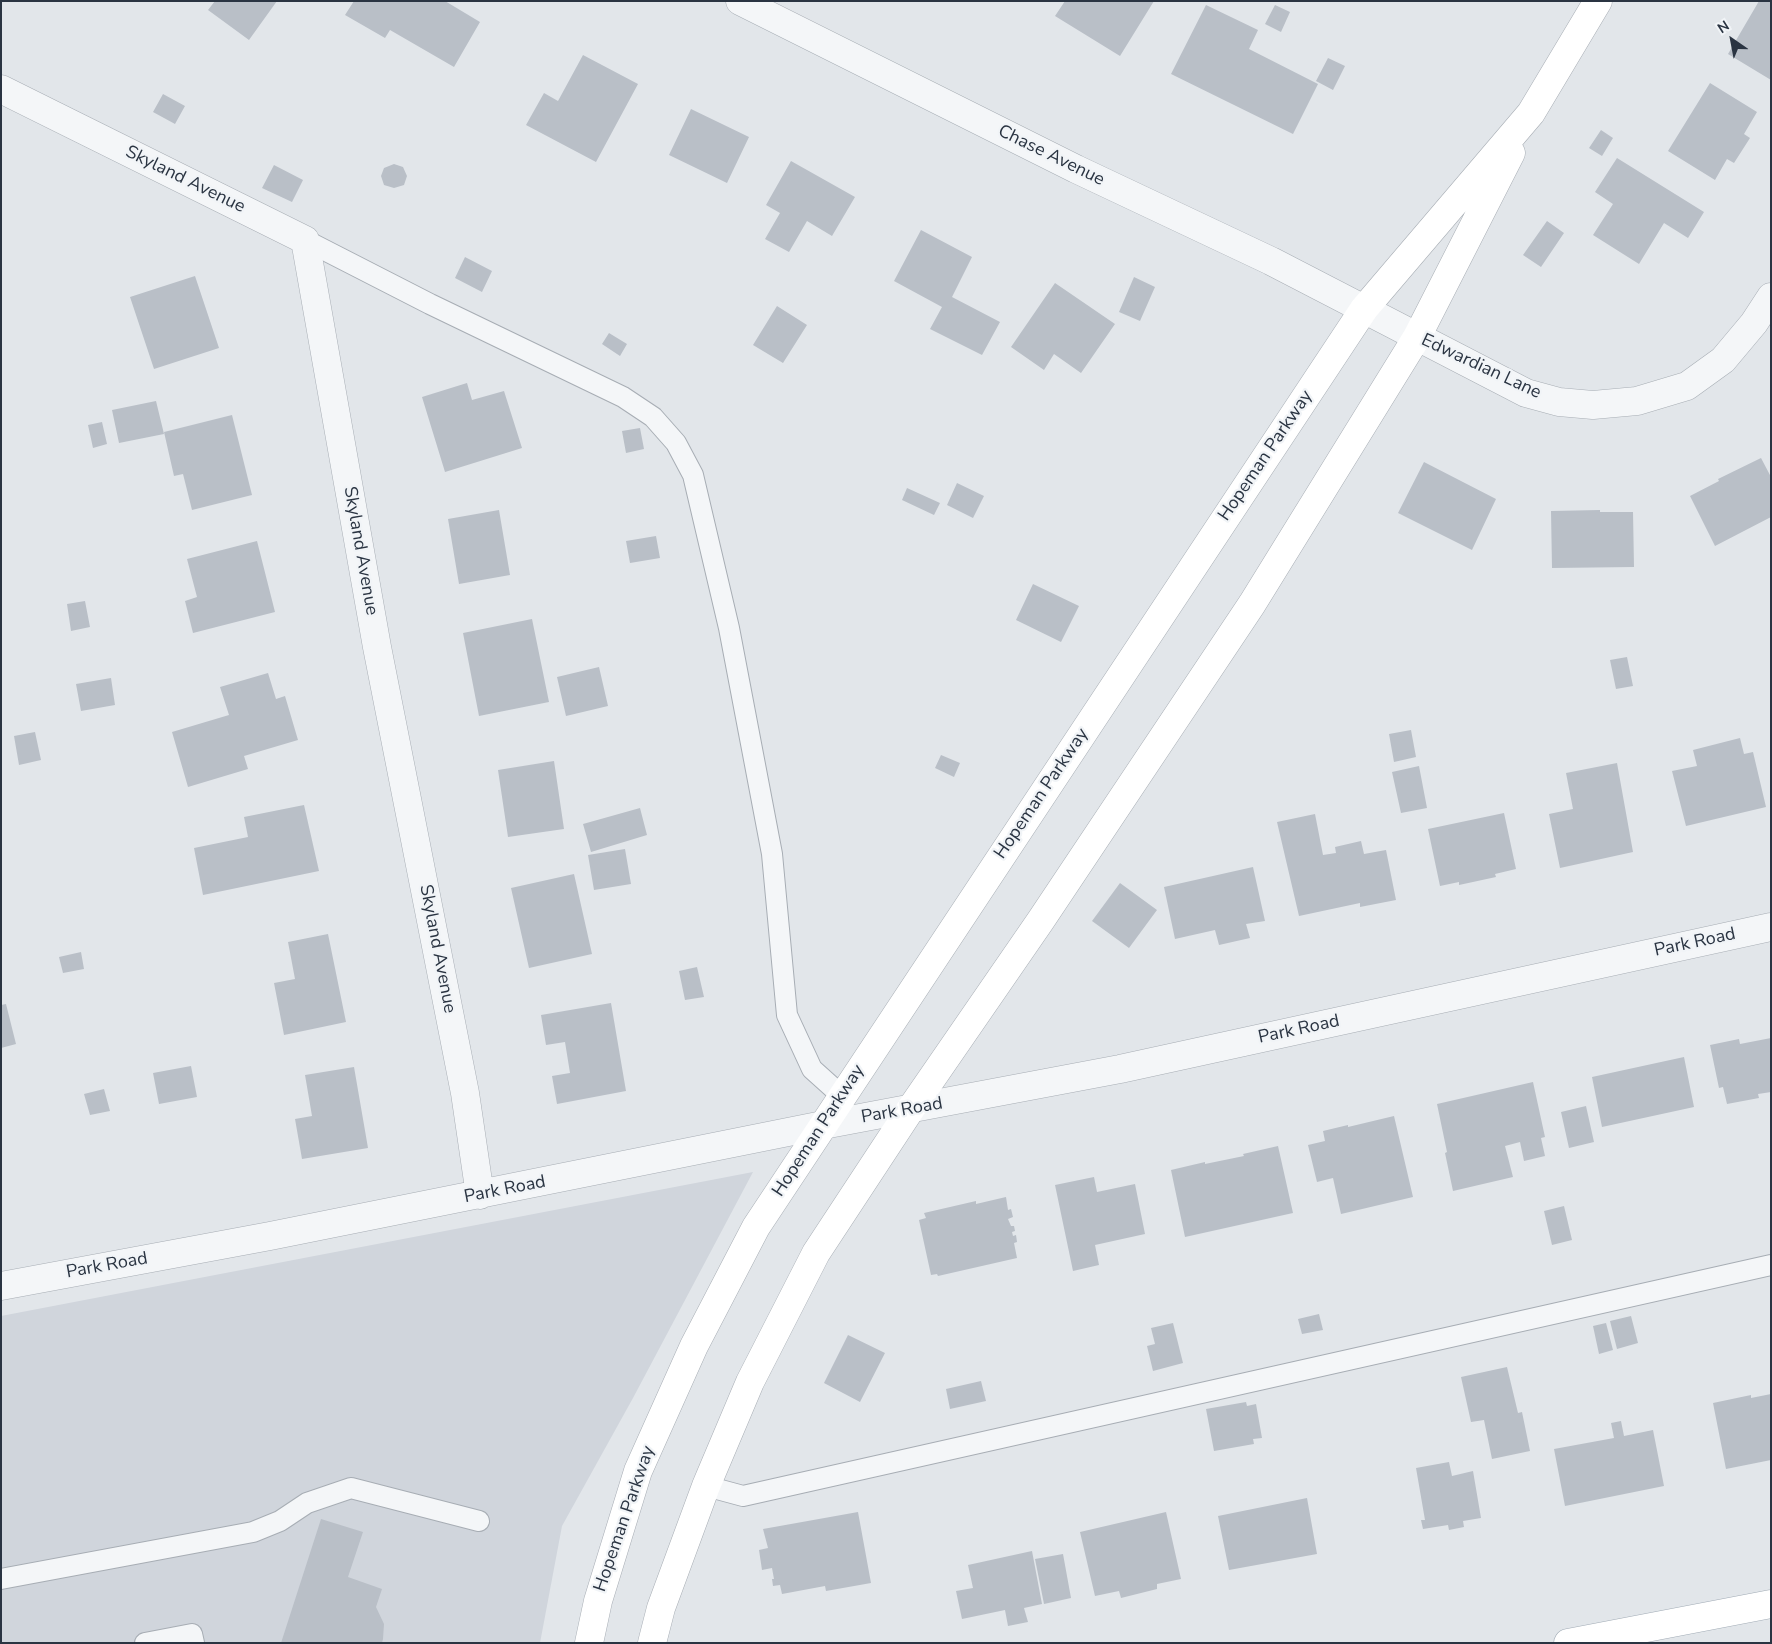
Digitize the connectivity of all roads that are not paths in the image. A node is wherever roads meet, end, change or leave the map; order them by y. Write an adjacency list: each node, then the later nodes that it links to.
1 (740, 1): 7 (street, Chase Avenue)
2 (1598, 1): 4 (main road, Hopeman Parkway)
3 (1, 89): 5 (street, Skyland Avenue)
4 (1531, 114): 7 (main road, Hopeman Parkway); 8 (main road)
5 (304, 240): 10 (lane); 13 (street, Skyland Avenue)
6 (1771, 297): 8 (street, Edwardian Lane)
7 (1364, 309): 8 (street, Edwardian Lane); 10 (main road, Hopeman Parkway)
8 (1417, 337): 11 (main road)
9 (1771, 927): 11 (street, Park Road)
10 (842, 1096): 12 (main road, Hopeman Parkway)
11 (910, 1110): 12 (street, Park Road); 16 (main road)
12 (823, 1125): 13 (street, Park Road); 22 (main road, Hopeman Parkway)
13 (480, 1195): 15 (street, Park Road)
14 (1771, 1265): 16 (lane)
15 (1, 1286)
16 (706, 1486): 23 (main road)
17 (479, 1521): 18 (lane)
18 (1, 1579)
19 (1771, 1604): 24 (main road)
20 (145, 1643): 21 (lane)
21 (194, 1643)
22 (589, 1643)
23 (652, 1643)
24 (1568, 1643)

